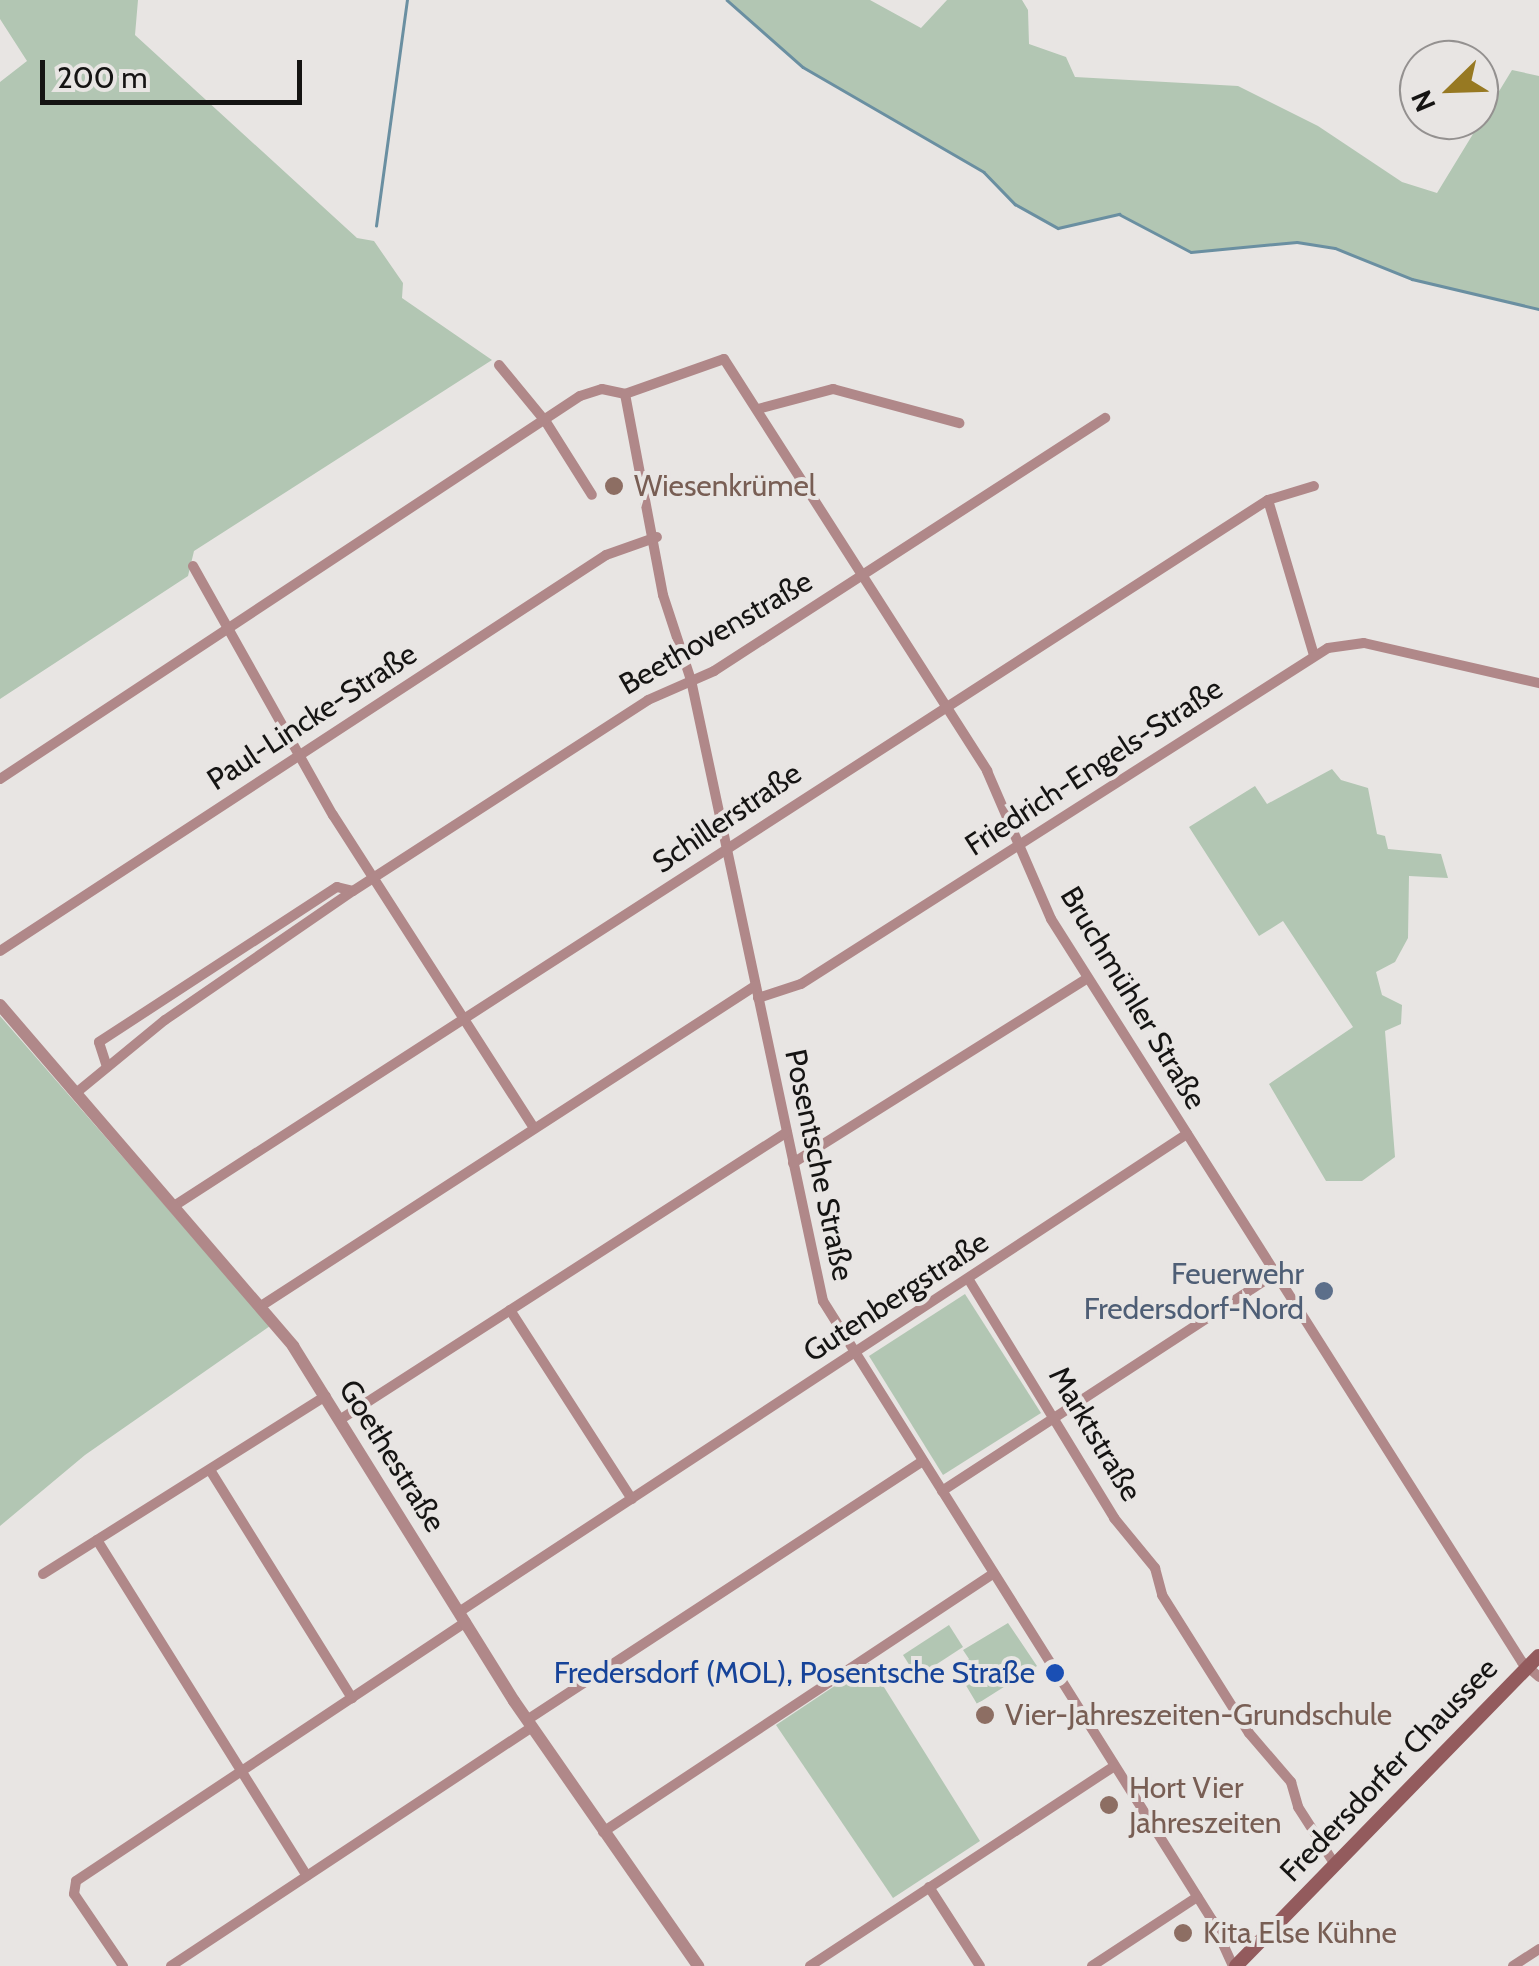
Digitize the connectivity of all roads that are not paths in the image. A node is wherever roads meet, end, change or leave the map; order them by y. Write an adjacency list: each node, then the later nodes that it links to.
1 (499, 366): 5 (street)
2 (626, 394): 3 (street, Bruchmühler Straße); 5 (street, Bruchmühler Straße); 10 (street, Posentsche Straße)
3 (758, 410): 6 (street); 12 (street, Bruchmühler Straße)
4 (1106, 418): 12 (street, Beethovenstraße)
5 (546, 422): 8 (street); 13 (street, Bruchmühler Straße)
6 (959, 424)
7 (1314, 486): 9 (street, Schillerstraße)
8 (592, 496)
9 (1268, 500): 14 (street); 17 (street, Schillerstraße)
10 (657, 537): 15 (street, Posentsche Straße); 18 (street, Paul-Lincke-Straße)
11 (194, 566): 13 (street)
12 (861, 576): 15 (street, Beethovenstraße); 17 (street, Bruchmühler Straße)
13 (230, 629): 18 (street); 19 (street, Bruchmühler Straße)
14 (1314, 655): 16 (street, Friedrich-Engels-Straße); 20 (street, Friedrich-Engels-Straße)
15 (691, 680): 21 (street, Posentsche Straße); 22 (street, Beethovenstraße)
16 (1539, 684)
17 (945, 706): 20 (street, Bruchmühler Straße); 21 (street, Schillerstraße)
18 (299, 755): 22 (street); 24 (street, Paul-Lincke-Straße)
19 (0, 779)
20 (1020, 844): 25 (street, Bruchmühler Straße); 26 (street, Friedrich-Engels-Straße)
21 (727, 850): 26 (street, Posentsche Straße); 28 (street, Schillerstraße)
22 (374, 879): 23 (street, Beethovenstraße); 28 (street)
23 (353, 892): 29 (street, Beethovenstraße); 29 (street, Beethovenstraße)
24 (0, 950)
25 (1088, 978): 33 (street, Bruchmühler Straße); 34 (street)
26 (757, 992): 31 (street, Friedrich-Engels-Straße); 32 (street, Posentsche Straße)
27 (0, 1005): 30 (street, Goethestraße)
28 (463, 1018): 31 (street); 35 (street, Schillerstraße)
29 (107, 1067): 30 (street, Beethovenstraße)
30 (76, 1092): 35 (street, Goethestraße)
31 (534, 1128): 38 (street, Friedrich-Engels-Straße)
32 (787, 1132): 34 (street, Posentsche Straße); 39 (street)
33 (1187, 1134): 36 (street, Bruchmühler Straße); 37 (street, Gutenbergstraße)
34 (793, 1163): 40 (street, Posentsche Straße)
35 (174, 1206): 38 (street, Goethestraße)
36 (1276, 1273): 42 (street); 52 (street, Bruchmühler Straße)
37 (968, 1280): 40 (street, Gutenbergstraße); 42 (street, Marktstraße)
38 (261, 1306): 41 (street, Goethestraße)
39 (510, 1310): 43 (street); 47 (street)
40 (854, 1353): 44 (street, Posentsche Straße); 47 (street, Gutenbergstraße)
41 (326, 1396): 43 (street, Goethestraße); 45 (street)
42 (1055, 1415): 46 (street); 58 (street, Marktstraße)
43 (341, 1419): 51 (street, Goethestraße)
44 (923, 1461): 46 (street, Posentsche Straße); 54 (street)
45 (210, 1470): 48 (street); 53 (street)
46 (942, 1491): 50 (street, Posentsche Straße)
47 (632, 1500): 51 (street, Gutenbergstraße)
48 (98, 1540): 49 (street); 56 (street)
49 (43, 1574)
50 (993, 1574): 55 (street, Posentsche Straße); 57 (street)
51 (462, 1617): 53 (street, Gutenbergstraße); 54 (street, Goethestraße)
52 (1535, 1667): 58 (main road, Fredersdorfer Chaussee)
53 (352, 1698): 56 (street, Gutenbergstraße)
54 (529, 1723): 57 (street, Goethestraße); 59 (street)
55 (1113, 1767): 60 (street); 61 (street, Posentsche Straße)
56 (239, 1772): 59 (street); 63 (street, Gutenbergstraße)
57 (604, 1832): 65 (street, Goethestraße)
58 (1334, 1864): 69 (main road, Fredersdorfer Chaussee)
59 (307, 1876): 64 (street)
60 (929, 1886): 66 (street); 67 (street)
61 (1197, 1897): 68 (street); 69 (street, Posentsche Straße)
62 (1539, 1949): 70 (street)
63 (123, 1966)
64 (172, 1966)
65 (698, 1966)
66 (810, 1966)
67 (980, 1966)
68 (1092, 1966)
69 (1234, 1966)
70 (1513, 1966)

